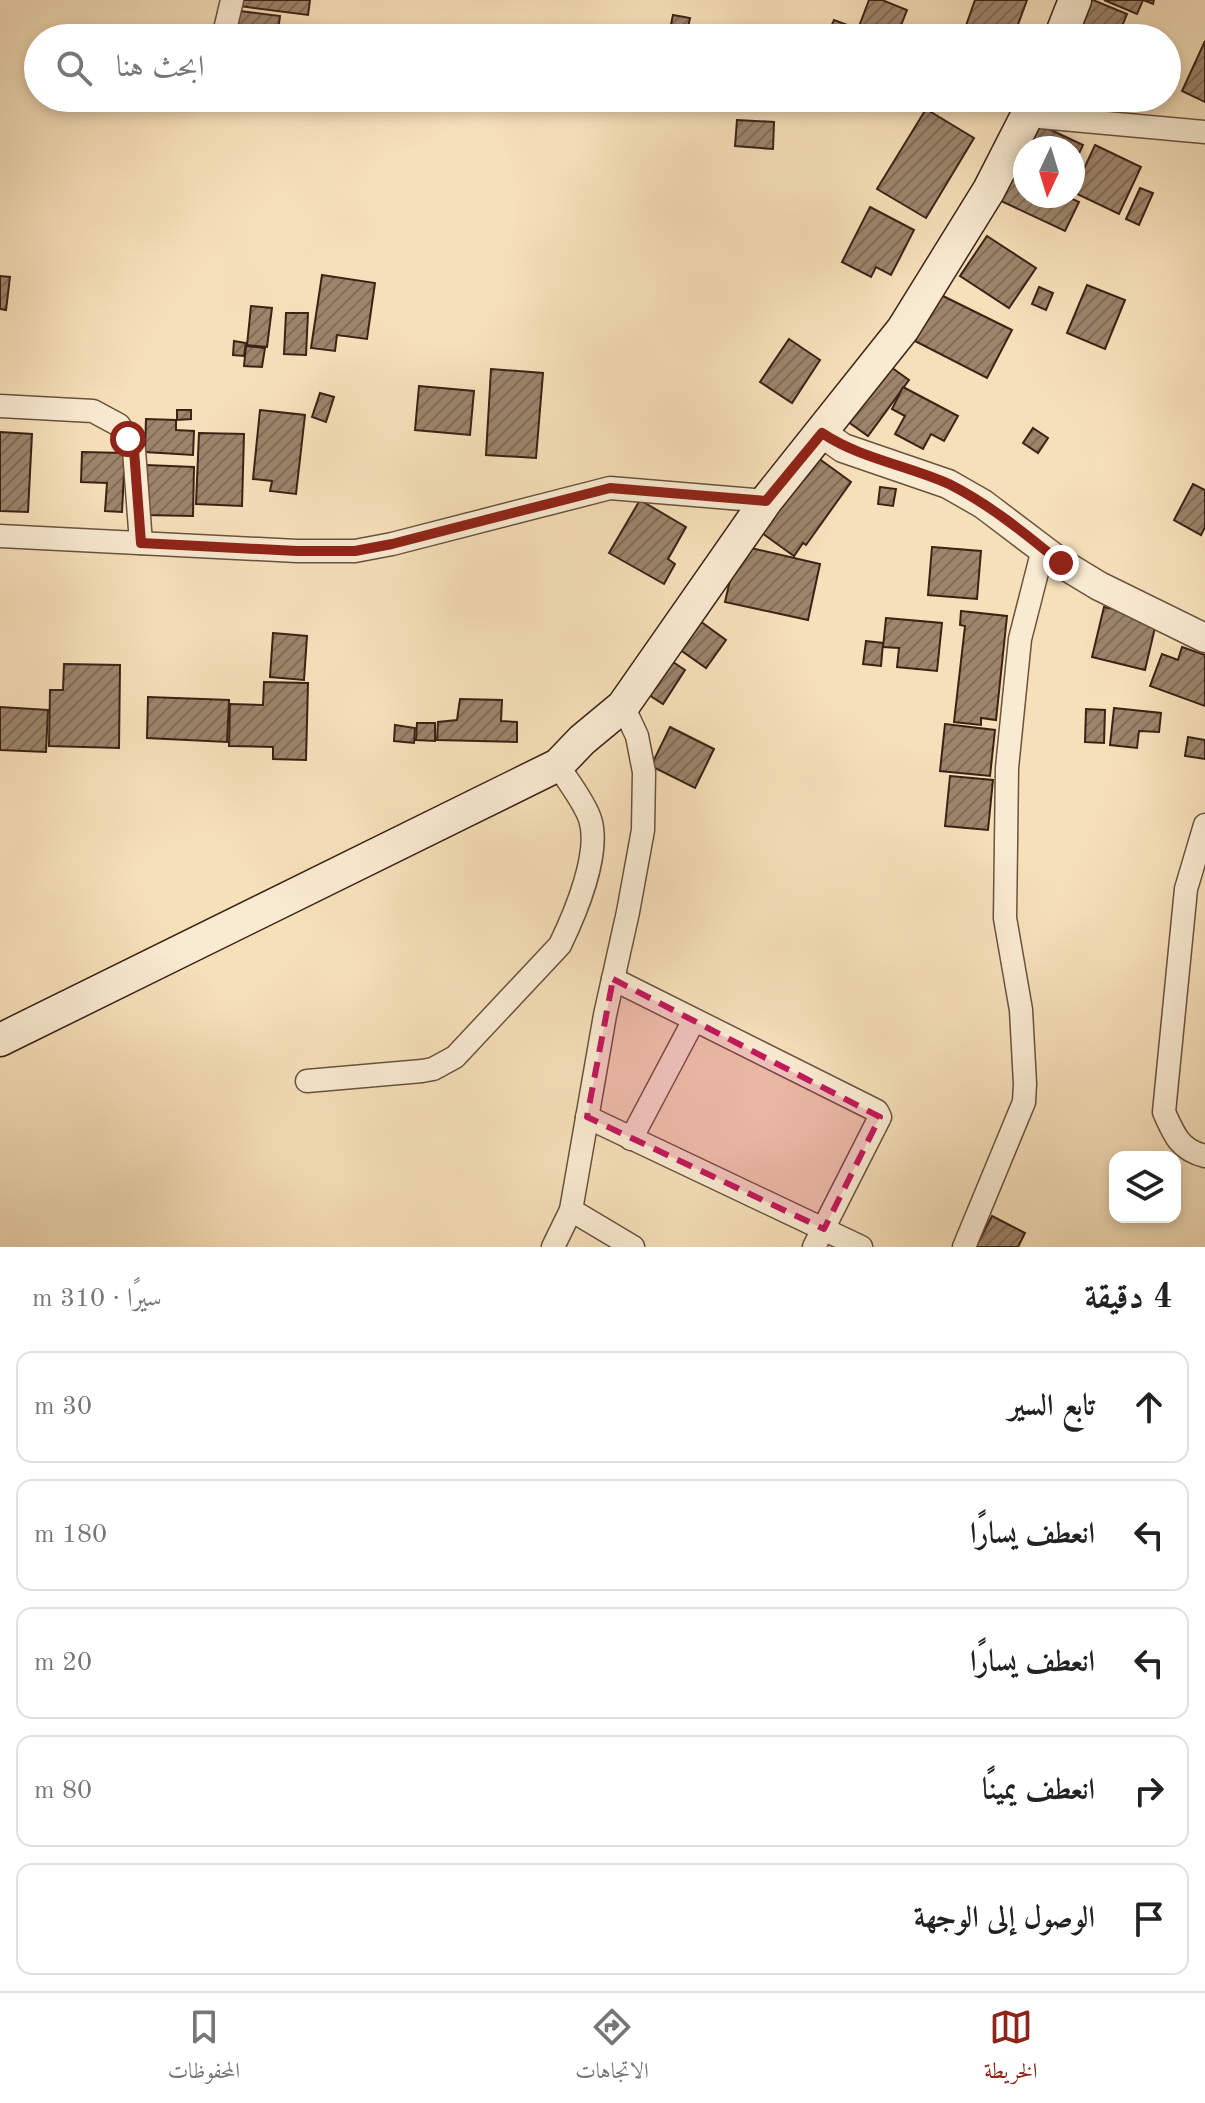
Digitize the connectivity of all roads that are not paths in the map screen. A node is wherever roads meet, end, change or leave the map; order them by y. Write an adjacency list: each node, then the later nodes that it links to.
1 (232, 0): 3 (street)
2 (1075, 0): 4 (main road)
3 (226, 24)
4 (1066, 24)
5 (1029, 112): 9 (main road)
6 (1067, 112): 7 (street)
7 (1205, 132)
8 (0, 406): 12 (street)
9 (822, 433): 10 (main road); 13 (street)
10 (766, 501): 12 (street); 15 (main road)
11 (0, 536): 12 (street)
12 (141, 543)
13 (1043, 549): 14 (street); 30 (street)
14 (1205, 638)
15 (623, 706): 16 (main road); 18 (street)
16 (558, 765): 20 (main road); 21 (street)
17 (1205, 825): 24 (street)
18 (613, 979): 19 (street); 22 (street)
19 (694, 1020): 23 (street); 26 (street)
20 (0, 1040)
21 (307, 1081)
22 (587, 1117): 23 (street); 25 (street)
23 (631, 1139): 26 (street)
24 (1205, 1156)
25 (571, 1210): 27 (street); 28 (street)
26 (819, 1238): 29 (street)
27 (553, 1247)
28 (633, 1247)
29 (861, 1247)
30 (964, 1247)

